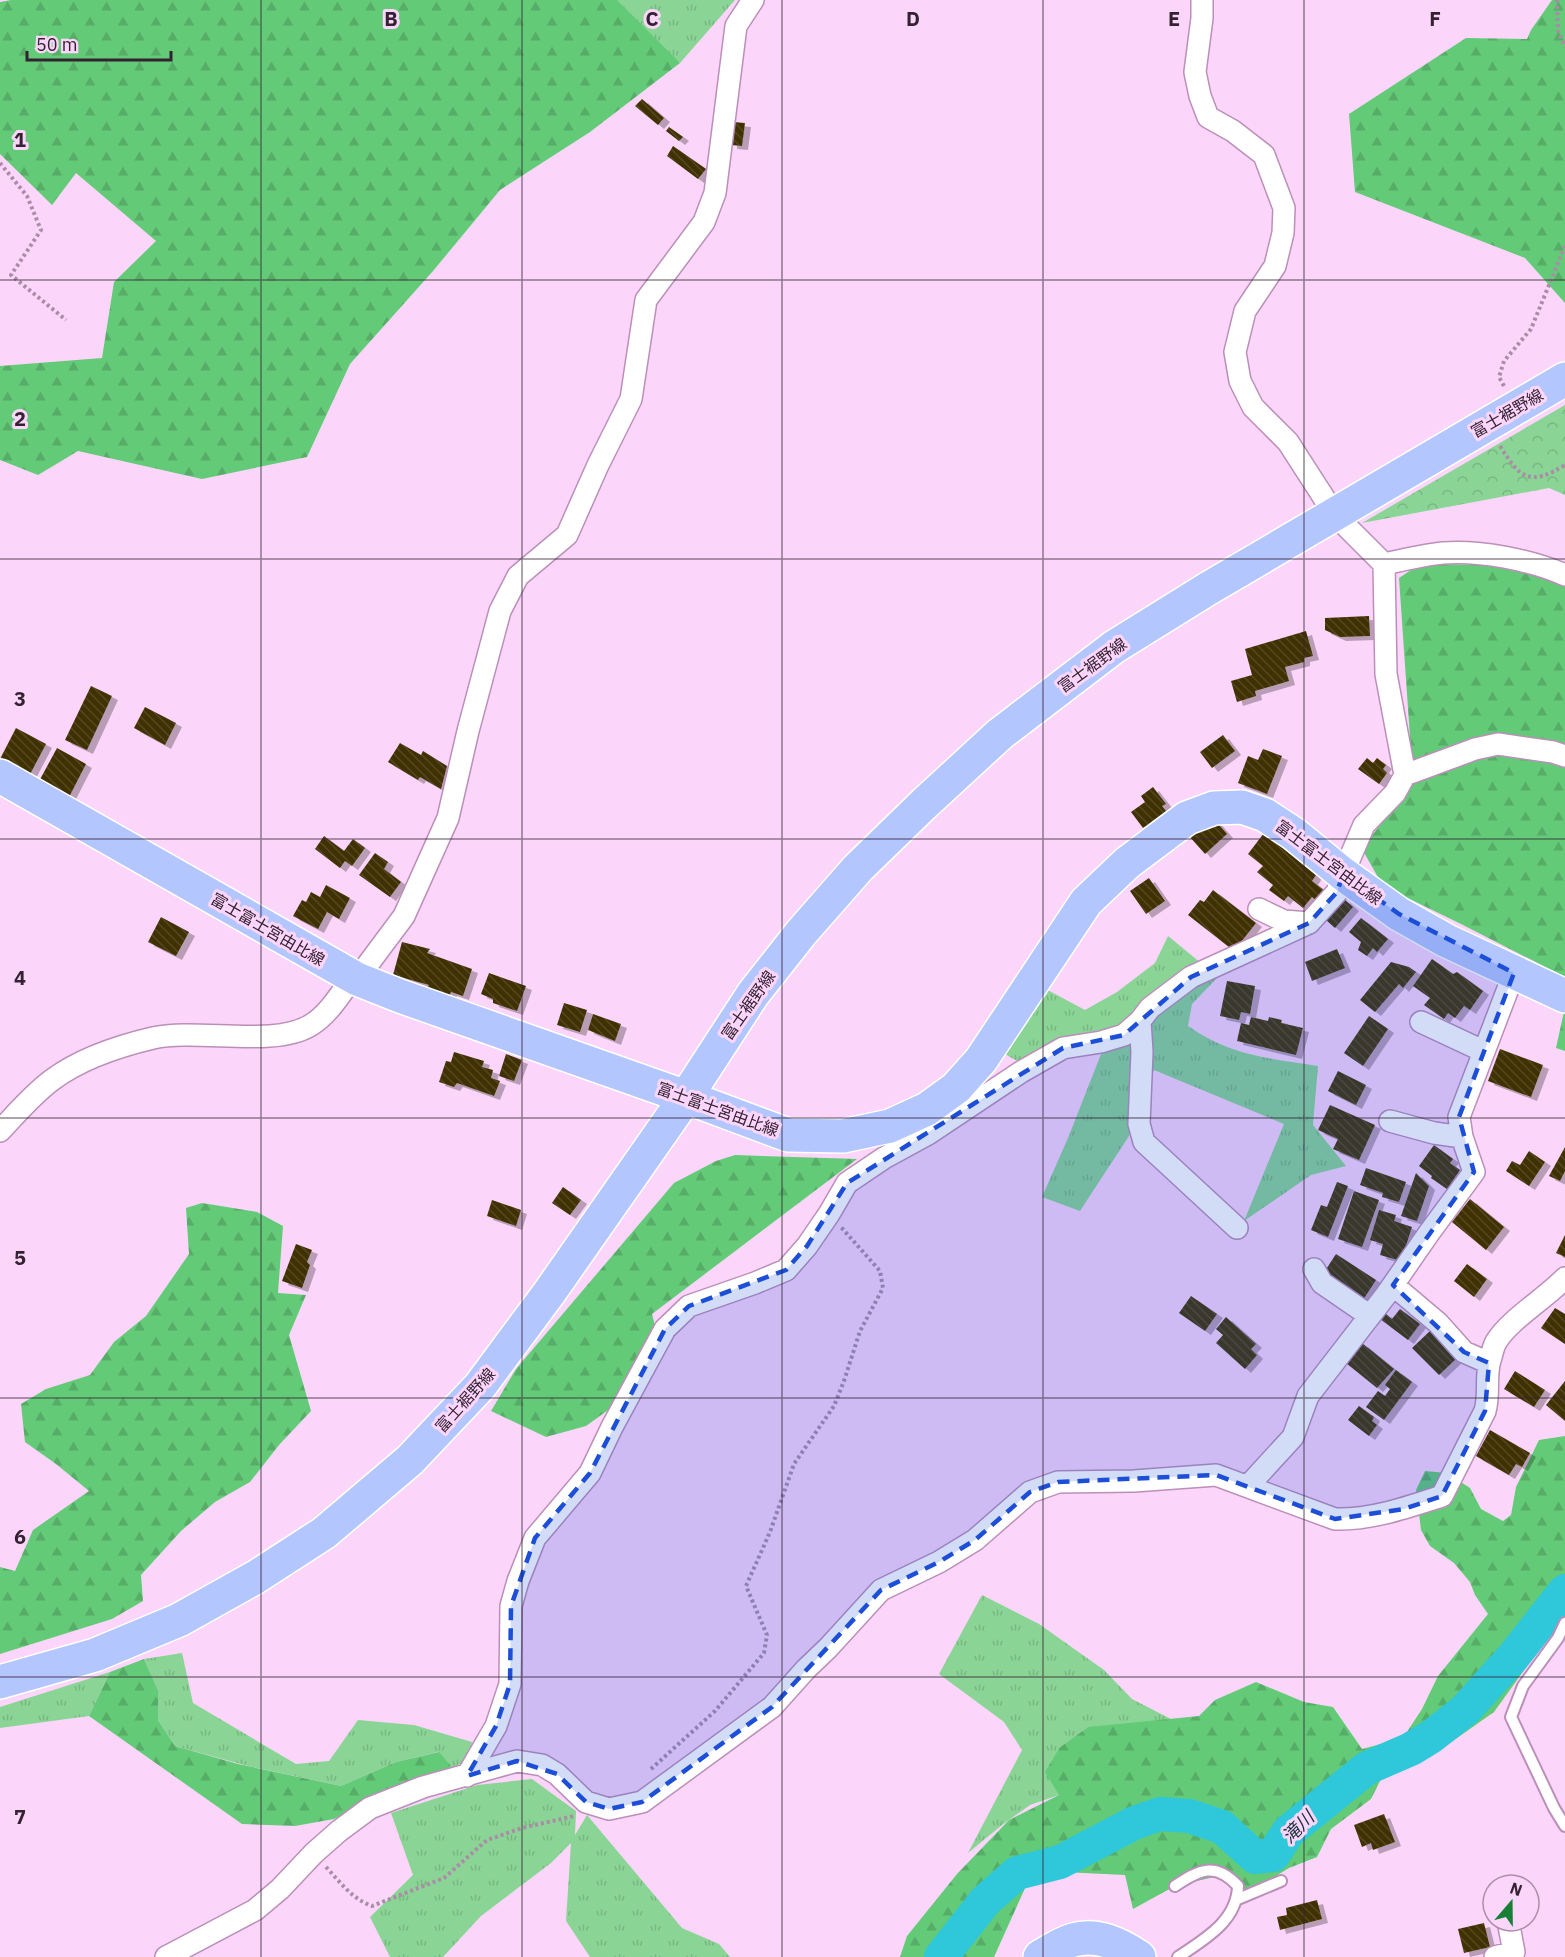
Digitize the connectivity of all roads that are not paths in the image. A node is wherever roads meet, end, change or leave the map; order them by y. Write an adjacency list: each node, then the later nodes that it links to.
1 (753, 0): 14 (street)
2 (1202, 0): 4 (street)
3 (1565, 379): 4 (main road, 富士裾野線)
4 (1335, 514): 5 (street); 19 (main road, 富士裾野線)
5 (1383, 564): 6 (street); 8 (street)
6 (1565, 575)
7 (1565, 756): 8 (street)
8 (1405, 775): 10 (street)
9 (0, 776): 14 (main road, 富士富士宮由比線)
10 (1343, 874): 12 (street); 13 (main road, 富士富士宮由比線); 19 (main road, 富士富士宮由比線)
11 (1258, 909): 12 (street)
12 (1309, 923): 16 (street)
13 (1514, 973): 15 (main road, 富士富士宮由比線); 18 (street)
14 (355, 978): 19 (main road, 富士富士宮由比線); 21 (street)
15 (1565, 996)
16 (1140, 1021): 23 (street); 32 (street)
17 (1421, 1022): 18 (street)
18 (1483, 1051): 22 (street)
19 (686, 1097): 31 (main road, 富士裾野線)
20 (1390, 1121): 22 (street)
21 (0, 1131)
22 (1462, 1137): 26 (street)
23 (1237, 1228)
24 (1314, 1269): 27 (street)
25 (1563, 1283): 28 (street)
26 (1393, 1285): 27 (street); 28 (street)
27 (1370, 1316): 29 (street)
28 (1489, 1363): 29 (street)
29 (1248, 1486): 32 (street)
30 (1565, 1623): 33 (lane)
31 (0, 1682)
32 (467, 1776): 38 (street)
33 (1565, 1826)
34 (1281, 1881): 36 (lane)
35 (1175, 1886): 36 (lane)
36 (1238, 1899): 41 (lane)
37 (1510, 1933): 42 (street)
38 (166, 1957)
39 (1040, 1957): 40 (main road)
40 (1139, 1957)
41 (1178, 1957)
42 (1495, 1957)

